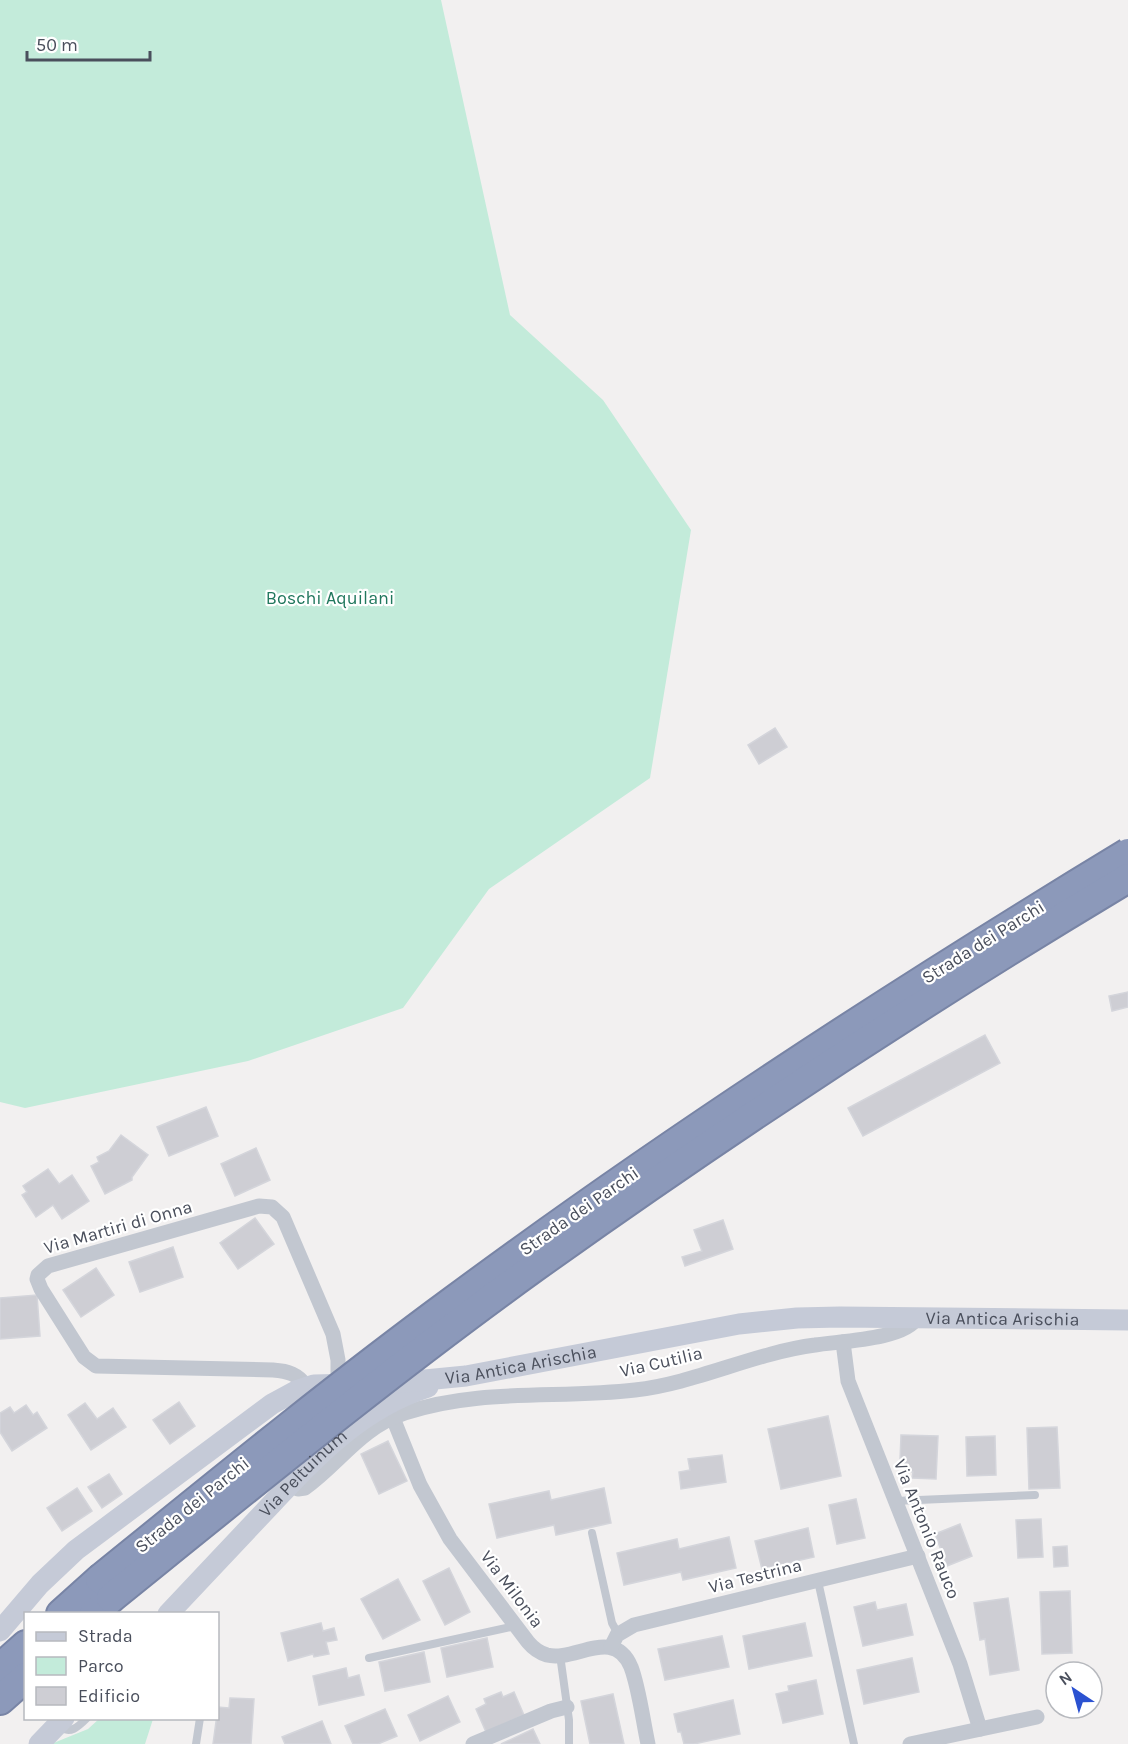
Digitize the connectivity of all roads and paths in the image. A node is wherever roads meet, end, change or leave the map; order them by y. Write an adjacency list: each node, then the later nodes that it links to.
1 (1128, 853): 18 (highway, Strada dei Parchi, bridge)
2 (1128, 878): 18 (highway, Strada dei Parchi, bridge)
3 (917, 1318): 4 (main road, Via Antica Arischia); 5 (street, Via Cutilia); 6 (main road, Via Antica Arischia)
4 (1128, 1320)
5 (843, 1342): 9 (street, Via Cutilia); 14 (street, Via Antonio Rauco)
6 (466, 1376): 7 (main road, Via Antica Arischia); 10 (main road, Via Peltuinum)
7 (338, 1384): 8 (main road, Via Antica Arischia); 8 (street, Via Martiri di Onna); 10 (main road)
8 (302, 1389): 11 (main road); 22 (main road, Via Antica Arischia)
9 (393, 1418): 12 (street, Via Cutilia); 21 (street, Via Milonia)
10 (345, 1431): 11 (main road, Via Peltuinum)
11 (327, 1446): 12 (main road, Via Peltuinum)
12 (290, 1485): 20 (main road, Via Peltuinum)
13 (1035, 1495): 14 (lane)
14 (895, 1501): 16 (street, Via Antonio Rauco)
15 (592, 1533): 23 (lane)
16 (918, 1556): 17 (street, Via Testrina); 35 (street, Via Antonio Rauco)
17 (818, 1581): 23 (street, Via Testrina); 41 (lane)
18 (102, 1597): 19 (highway, Strada dei Parchi)
19 (66, 1612)
20 (170, 1612)
21 (515, 1626): 25 (street, Via Milonia); 26 (lane)
22 (0, 1631)
23 (615, 1641): 25 (street, Via Milonia); 40 (street)
24 (24, 1647): 27 (highway)
25 (560, 1655): 30 (lane)
26 (369, 1658)
27 (0, 1668)
28 (24, 1679): 29 (highway)
29 (0, 1700)
30 (567, 1707): 38 (street); 39 (lane)
31 (1037, 1717): 35 (street)
32 (86, 1720): 34 (lane)
33 (200, 1720): 37 (lane)
34 (61, 1722): 36 (main road)
35 (980, 1729): 42 (street)
36 (39, 1744)
37 (196, 1744)
38 (473, 1744)
39 (568, 1744)
40 (648, 1744)
41 (854, 1744)
42 (910, 1744)

